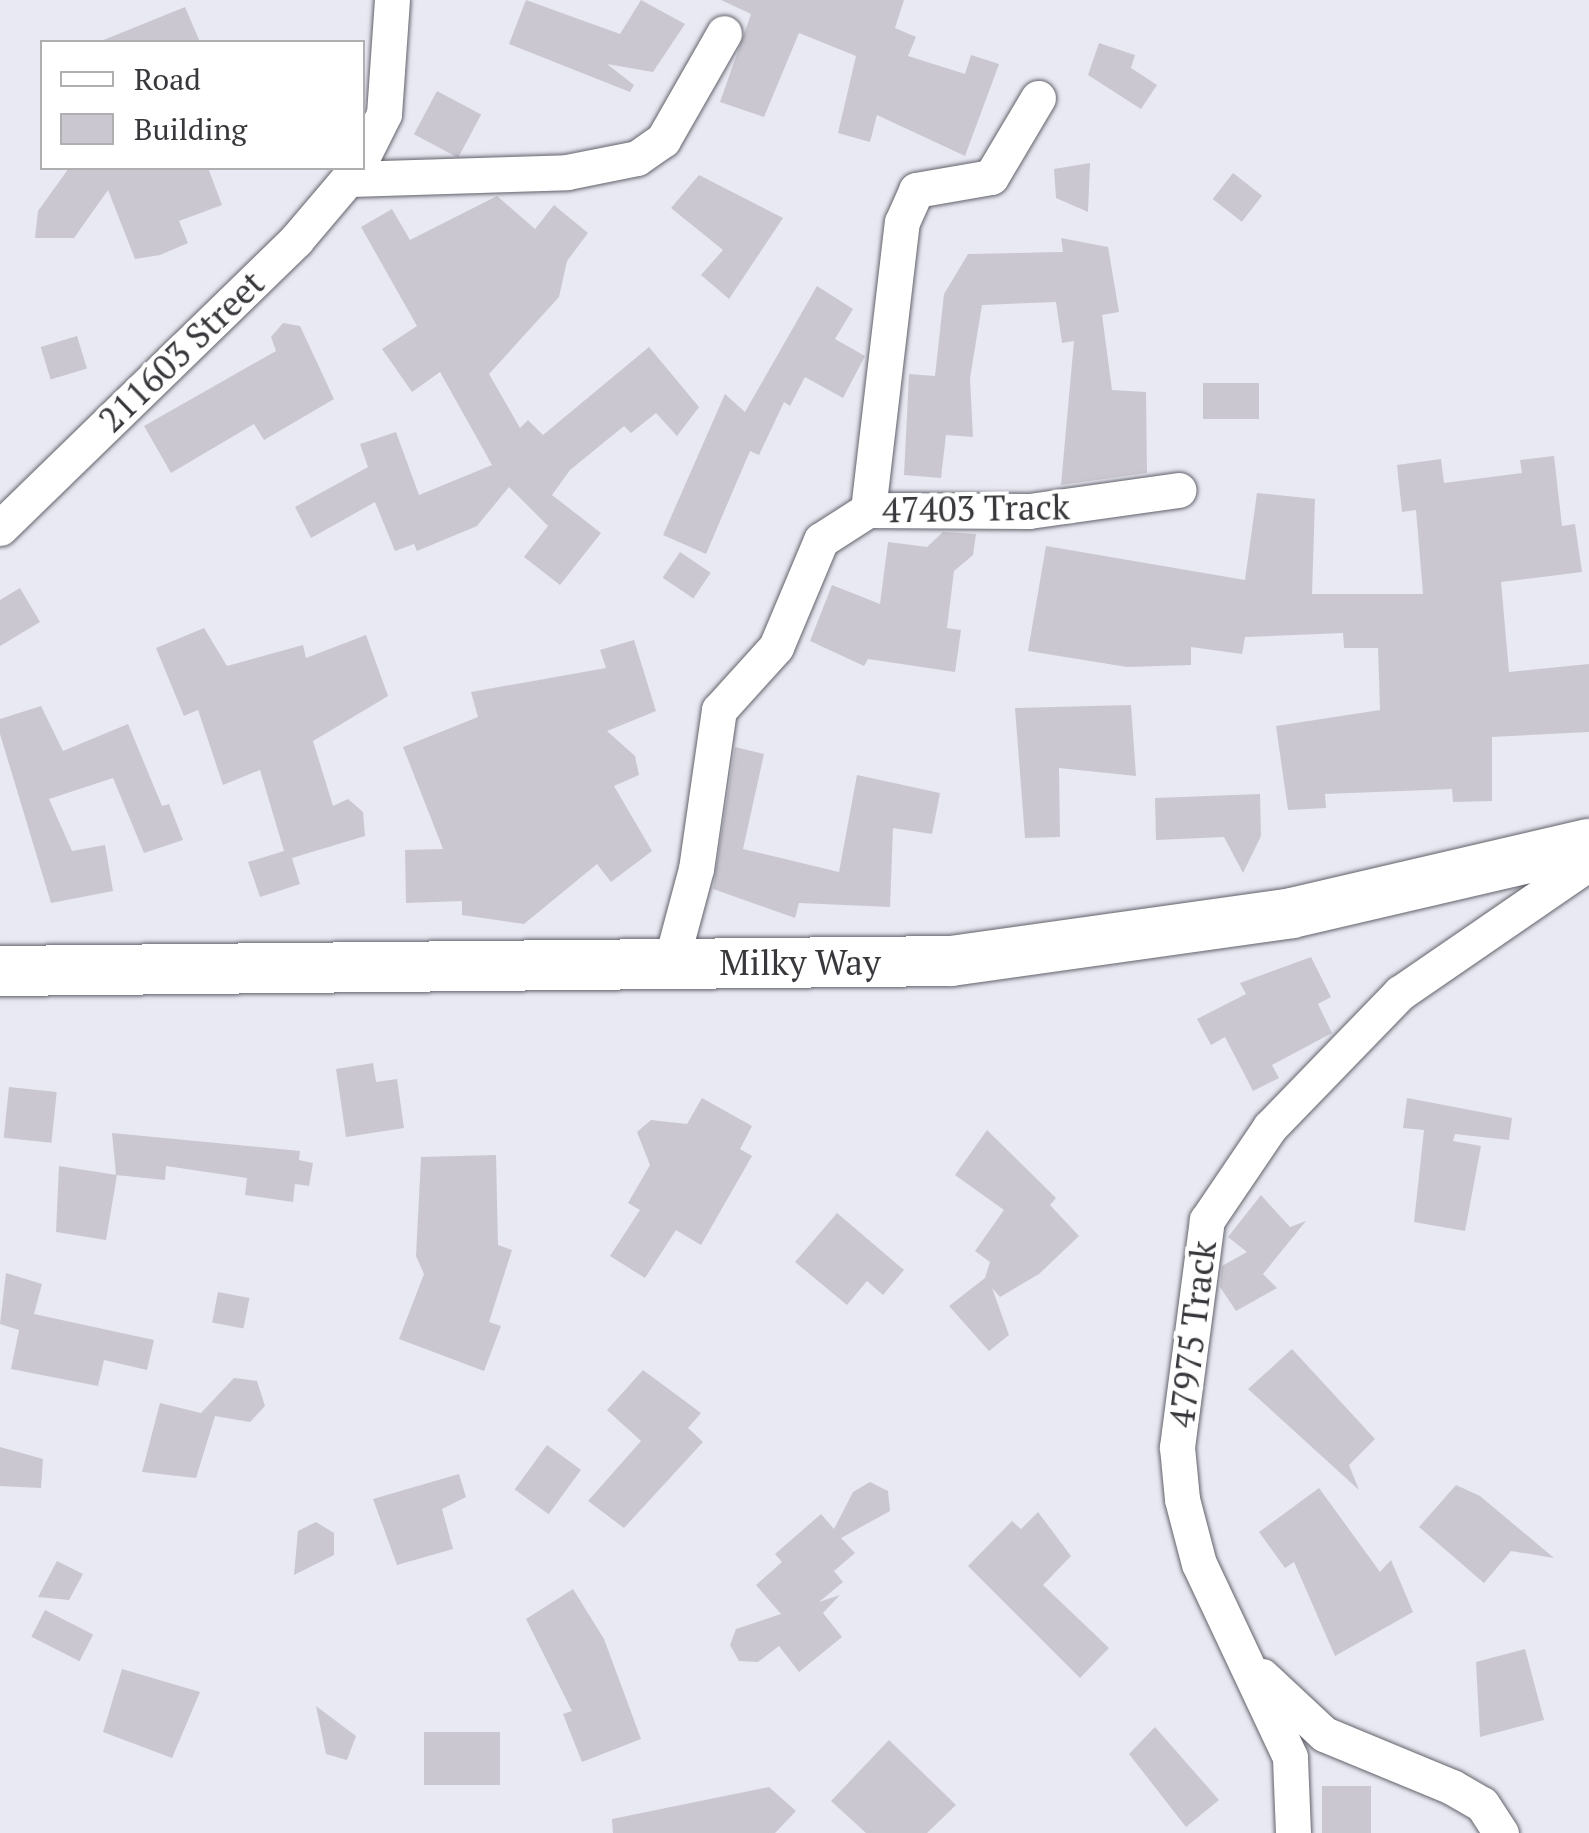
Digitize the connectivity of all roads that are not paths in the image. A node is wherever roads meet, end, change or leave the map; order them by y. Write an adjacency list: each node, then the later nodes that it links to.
1 (392, 0): 4 (street, 211603 Street)
2 (724, 33): 5 (street)
3 (1038, 98): 8 (street)
4 (365, 151)
5 (365, 168)
6 (354, 170): 9 (street, 211603 Street)
7 (1180, 490): 8 (street, 47403 Track)
8 (868, 510): 12 (street, 47403 Track)
9 (0, 528)
10 (1589, 844): 12 (street, Milky Way)
11 (1589, 864): 14 (street, 47975 Track)
12 (671, 962): 13 (street, Milky Way)
13 (0, 971)
14 (1247, 1661): 15 (street, 47975 Track); 16 (street)
15 (1293, 1833)
16 (1500, 1833)

